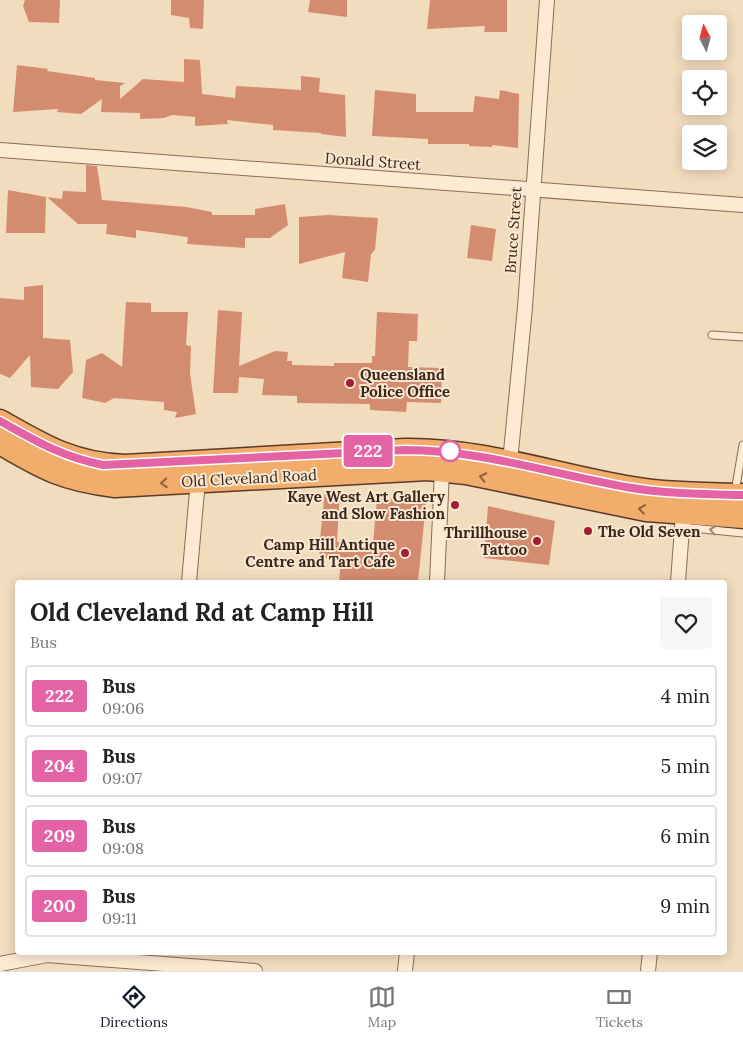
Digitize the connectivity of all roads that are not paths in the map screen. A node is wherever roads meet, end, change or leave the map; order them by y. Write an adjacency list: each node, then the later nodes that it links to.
1 (547, 0): 3 (street, Bruce Street)
2 (0, 150): 3 (street, Donald Street)
3 (532, 189): 4 (street, Donald Street); 10 (street, Bruce Street)
4 (743, 205)
5 (712, 335): 6 (lane)
6 (743, 337)
7 (0, 421): 10 (highway, Old Cleveland Road)
8 (0, 443): 12 (highway, Old Cleveland Road, one-way to 8)
9 (743, 445): 13 (lane)
10 (510, 462): 13 (highway, Old Cleveland Road)
11 (442, 471): 12 (highway, Old Cleveland Road); 15 (highway, Old Cleveland Road, one-way to 11); 18 (street)
12 (198, 480): 17 (street)
13 (739, 495)
14 (743, 517): 15 (highway, Old Cleveland Road)
15 (682, 520): 16 (lane, Old Cleveland Road, one-way to 15); 19 (street)
16 (743, 533)
17 (189, 580)
18 (437, 580)
19 (678, 580)
20 (407, 955): 25 (street)
21 (650, 955): 26 (street)
22 (159, 963): 23 (street); 24 (street)
23 (0, 964)
24 (255, 971)
25 (405, 971)
26 (648, 971)

